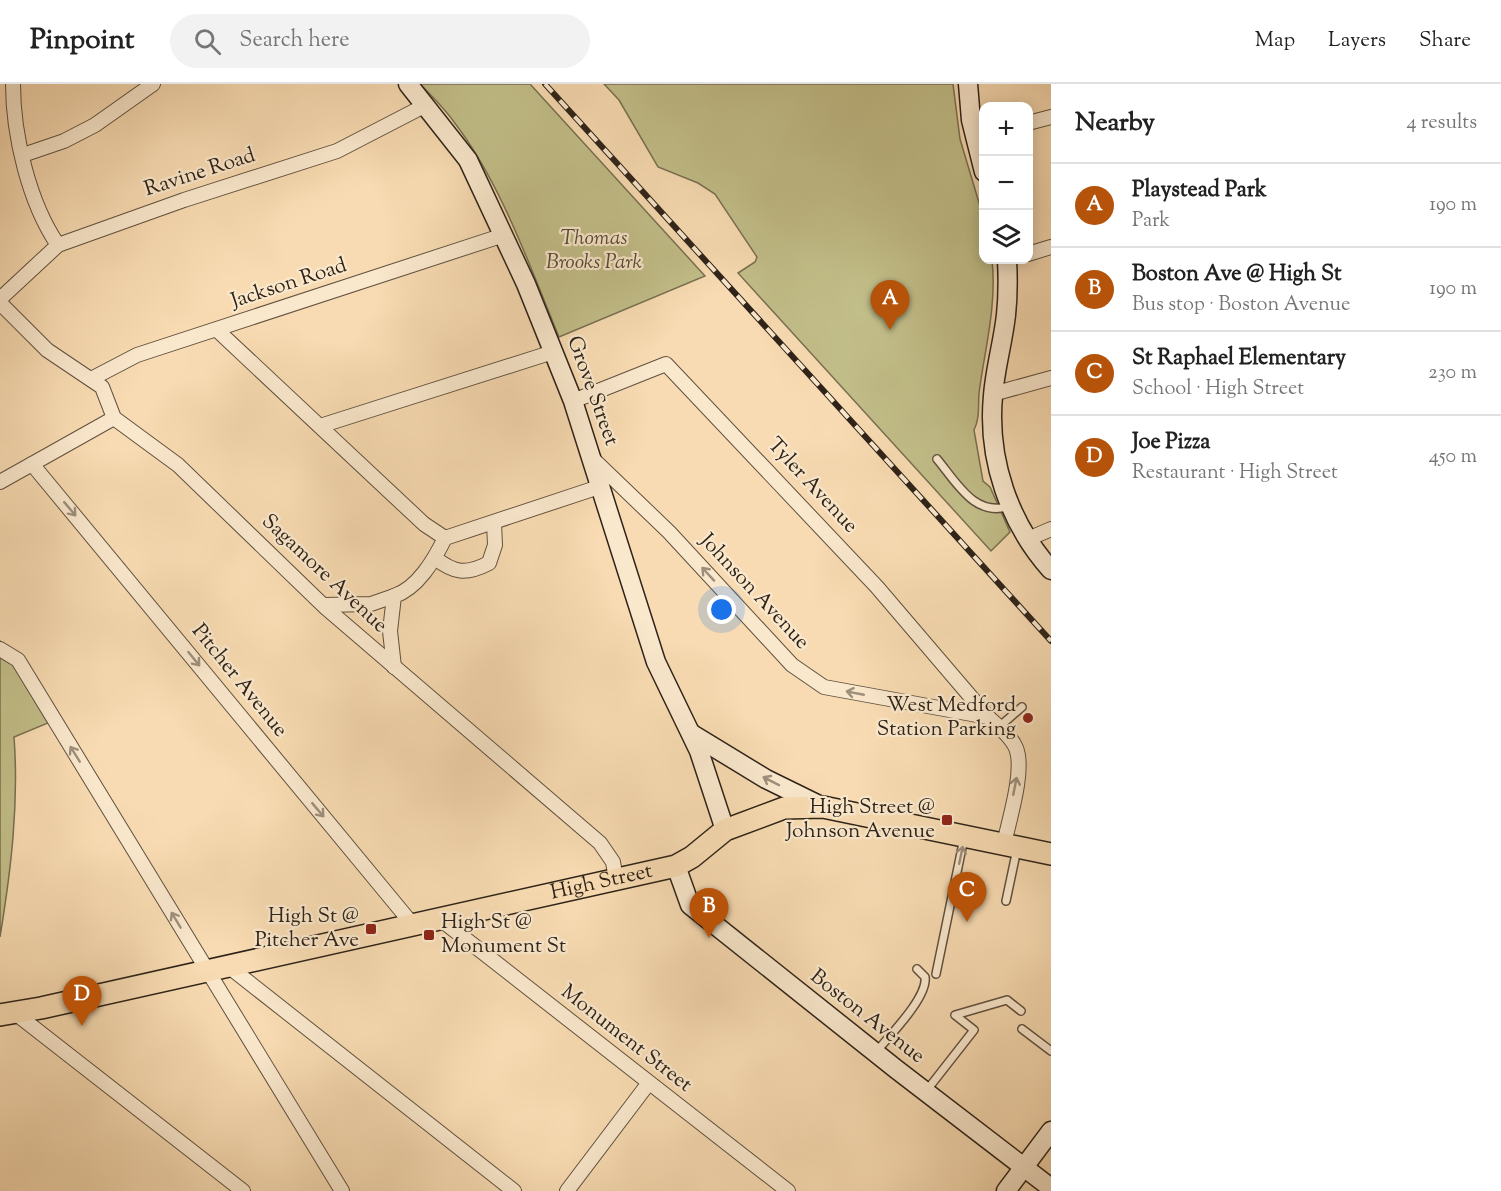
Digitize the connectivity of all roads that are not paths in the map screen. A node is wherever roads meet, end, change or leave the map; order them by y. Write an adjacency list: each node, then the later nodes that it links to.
1 (13, 84): 9 (street)
2 (153, 84): 9 (street)
3 (408, 84): 5 (street, Grove Street)
4 (968, 84): 8 (street)
5 (426, 105): 10 (street, Grove Street); 11 (street, Ravine Road)
6 (1051, 117): 7 (street)
7 (1033, 122)
8 (979, 136)
9 (23, 155): 11 (street)
10 (504, 235): 16 (street, Jackson Road); 17 (street, Grove Street)
11 (58, 245): 15 (street, Ravine Road)
12 (1051, 247): 13 (street)
13 (1033, 253)
14 (1008, 264): 20 (street)
15 (0, 301): 19 (street)
16 (217, 330): 19 (street, Jackson Road); 23 (street)
17 (553, 352): 21 (street, Grove Street); 23 (street)
18 (1051, 378): 20 (street)
19 (91, 379): 22 (street)
20 (993, 394): 29 (street)
21 (573, 400): 24 (street, Grove Street); 41 (street, Tyler Avenue)
22 (114, 418): 26 (street); 37 (street, Sagamore Avenue)
23 (320, 426): 32 (street)
24 (593, 459): 28 (street, Grove Street); 41 (street, Johnson Avenue, one-way to 24)
25 (937, 459): 29 (lane)
26 (32, 464): 27 (street); 52 (street, Pitcher Avenue, one-way to 52)
27 (0, 482)
28 (602, 486): 30 (street); 42 (street, Grove Street)
29 (1010, 506): 33 (street)
30 (494, 523): 32 (street); 34 (street)
31 (1051, 529): 33 (street)
32 (445, 538): 34 (street)
33 (1028, 539): 35 (street)
34 (435, 558): 36 (street)
35 (1051, 570)
36 (394, 596): 37 (street); 39 (street)
37 (324, 605): 39 (street, Sagamore Avenue)
38 (0, 649): 55 (street, one-way to 38)
39 (394, 666): 49 (street, Sagamore Avenue)
40 (1022, 707): 41 (lane)
41 (994, 722): 46 (street, one-way to 41)
42 (692, 734): 43 (street, one-way to 42); 44 (street, Grove Street)
43 (823, 807): 44 (main road, High Street); 45 (main road, High Street)
44 (725, 830): 48 (main road, High Street)
45 (965, 836): 46 (main road, High Street); 56 (lane, one-way to 45)
46 (1011, 845): 47 (main road, High Street); 50 (lane)
47 (1051, 854)
48 (676, 866): 49 (main road, High Street); 61 (street, Boston Avenue)
49 (616, 879): 51 (main road, High Street)
50 (1006, 901)
51 (440, 919): 52 (main road, High Street); 62 (street, Monument Street)
52 (413, 925): 53 (main road, High Street)
53 (228, 966): 55 (main road, High Street); 69 (street)
54 (917, 969): 61 (lane)
55 (207, 970): 58 (main road, High Street); 68 (street)
56 (936, 974)
57 (1021, 1011): 63 (lane)
58 (7, 1014): 67 (street)
59 (1022, 1029): 60 (lane)
60 (1051, 1051)
61 (876, 1053): 63 (street, Boston Avenue)
62 (648, 1084): 70 (street); 71 (street, Monument Street)
63 (925, 1092): 65 (street, Boston Avenue)
64 (1051, 1131): 65 (street)
65 (1024, 1167): 66 (street, Boston Avenue); 72 (street)
66 (1051, 1188)
67 (243, 1191)
68 (342, 1191)
69 (514, 1191)
70 (567, 1191)
71 (788, 1191)
72 (1006, 1191)

